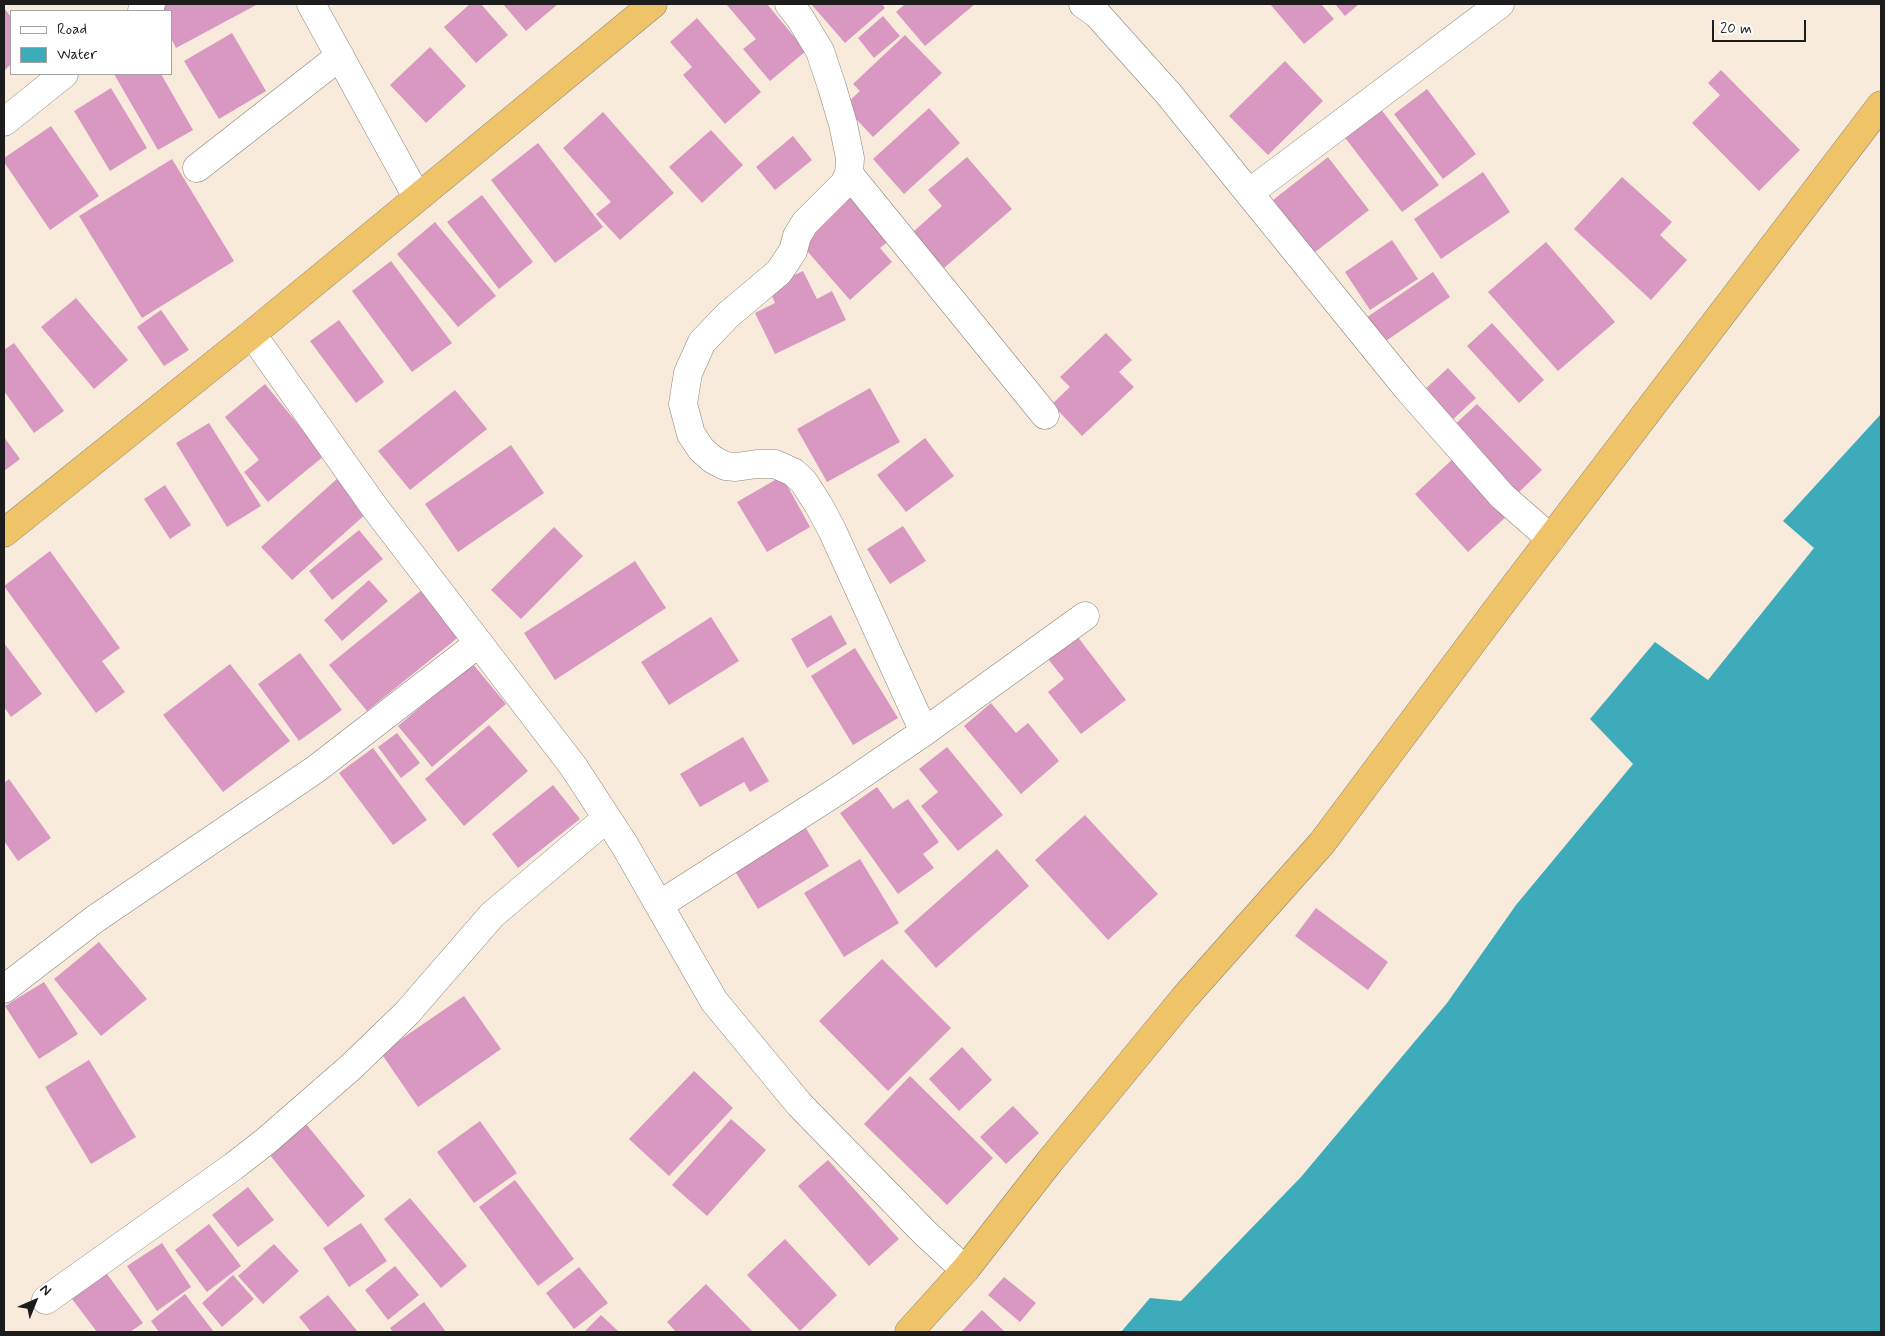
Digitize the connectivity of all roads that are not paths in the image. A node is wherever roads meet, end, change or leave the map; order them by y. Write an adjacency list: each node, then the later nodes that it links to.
1 (311, 4): 6 (street)
2 (653, 4): 13 (highway)
3 (790, 4): 11 (street)
4 (1083, 4): 12 (street)
5 (1500, 4): 12 (street)
6 (340, 56): 10 (street); 13 (street)
7 (63, 75): 9 (street)
8 (1873, 114): 17 (highway)
9 (4, 122)
10 (197, 168)
11 (849, 174): 15 (street); 20 (street)
12 (1249, 193): 17 (street)
13 (417, 197): 14 (highway)
14 (252, 334): 16 (highway); 19 (street)
15 (1044, 415)
16 (4, 533)
17 (1551, 539): 24 (highway)
18 (1085, 616): 20 (street)
19 (479, 643): 21 (street); 23 (street)
20 (924, 732): 22 (street)
21 (607, 818): 22 (street); 25 (street)
22 (659, 905): 24 (street)
23 (4, 990)
24 (965, 1270): 26 (highway)
25 (46, 1300)
26 (909, 1332)

